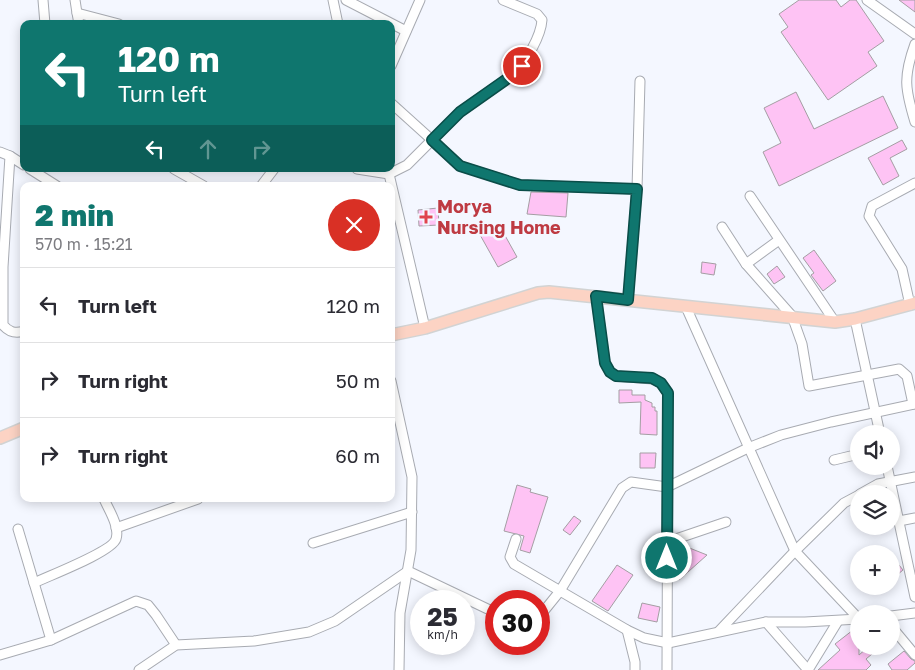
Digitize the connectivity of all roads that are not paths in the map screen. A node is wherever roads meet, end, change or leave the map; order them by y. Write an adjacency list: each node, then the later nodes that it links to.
1 (43, 0): 9 (street)
2 (75, 0): 8 (street)
3 (333, 0): 12 (street)
4 (346, 0): 13 (street)
5 (420, 0): 15 (street)
6 (503, 0): 23 (street)
7 (867, 0): 16 (street)
8 (77, 13): 10 (street); 11 (street)
9 (45, 20)
10 (78, 20)
11 (104, 20)
12 (337, 20)
13 (385, 20)
14 (395, 25): 15 (street)
15 (406, 31): 18 (street)
16 (915, 34)
17 (915, 44): 21 (street)
18 (395, 57)
19 (640, 81): 39 (street)
20 (395, 107): 23 (street)
21 (913, 111): 22 (street)
22 (915, 122)
23 (432, 140): 27 (street); 39 (street)
24 (0, 152): 25 (street)
25 (10, 156): 26 (street); 53 (street)
26 (20, 162)
27 (395, 171)
28 (35, 172): 34 (street)
29 (179, 172): 35 (street)
30 (272, 172): 36 (street)
31 (378, 172): 33 (street)
32 (393, 172): 33 (street)
33 (389, 174): 37 (street)
34 (51, 182)
35 (197, 182)
36 (264, 182)
37 (391, 182)
38 (915, 182): 47 (street)
39 (637, 189): 46 (street)
40 (750, 196): 43 (street)
41 (395, 200): 52 (street)
42 (722, 228): 44 (street)
43 (779, 240): 44 (street); 51 (street)
44 (746, 264): 49 (street)
45 (596, 296): 46 (main road); 52 (main road); 70 (street)
46 (628, 300): 48 (main road)
47 (913, 304): 50 (main road)
48 (686, 307): 49 (main road); 62 (street)
49 (792, 316): 51 (main road); 55 (street)
50 (856, 319): 51 (main road); 55 (street)
51 (835, 322)
52 (425, 328): 54 (main road)
53 (20, 332)
54 (395, 335)
55 (867, 375): 57 (street); 58 (street)
56 (395, 399): 74 (street)
57 (914, 404): 58 (street)
58 (875, 412): 59 (street); 62 (street)
59 (878, 425)
60 (20, 430): 61 (main road)
61 (0, 438)
62 (748, 448): 70 (street); 84 (street)
63 (850, 456): 64 (street)
64 (834, 460)
65 (889, 475): 67 (street)
66 (915, 477): 67 (street)
67 (890, 482): 68 (street); 69 (street)
68 (876, 485)
69 (891, 485)
70 (667, 487): 82 (street); 87 (street)
71 (850, 500): 84 (street)
72 (105, 502): 79 (street)
73 (190, 502): 79 (street)
74 (412, 512): 83 (street); 85 (street)
75 (915, 518): 76 (street)
76 (900, 521)
77 (726, 522): 82 (street)
78 (900, 526): 88 (street)
79 (116, 528): 86 (street)
80 (18, 529): 86 (street)
81 (516, 539): 87 (street)
82 (667, 542): 101 (street)
83 (313, 543)
84 (795, 551): 91 (street); 98 (street)
85 (408, 571): 90 (street); 102 (street); 106 (street)
86 (34, 582): 100 (street)
87 (560, 591): 89 (street); 97 (street)
88 (915, 597)
89 (550, 603)
90 (485, 608)
91 (850, 610)
92 (915, 613): 93 (street)
93 (900, 615)
94 (850, 620): 95 (street)
95 (838, 621): 96 (street); 109 (street)
96 (766, 622): 98 (street); 109 (street)
97 (627, 630): 101 (street); 107 (street)
98 (719, 632): 101 (street)
99 (900, 637): 104 (street)
100 (51, 640): 102 (street); 103 (street)
101 (668, 643): 108 (street)
102 (176, 645): 105 (street)
103 (0, 655)
104 (915, 655)
105 (139, 670)
106 (399, 670)
107 (636, 670)
108 (667, 670)
109 (808, 670)

